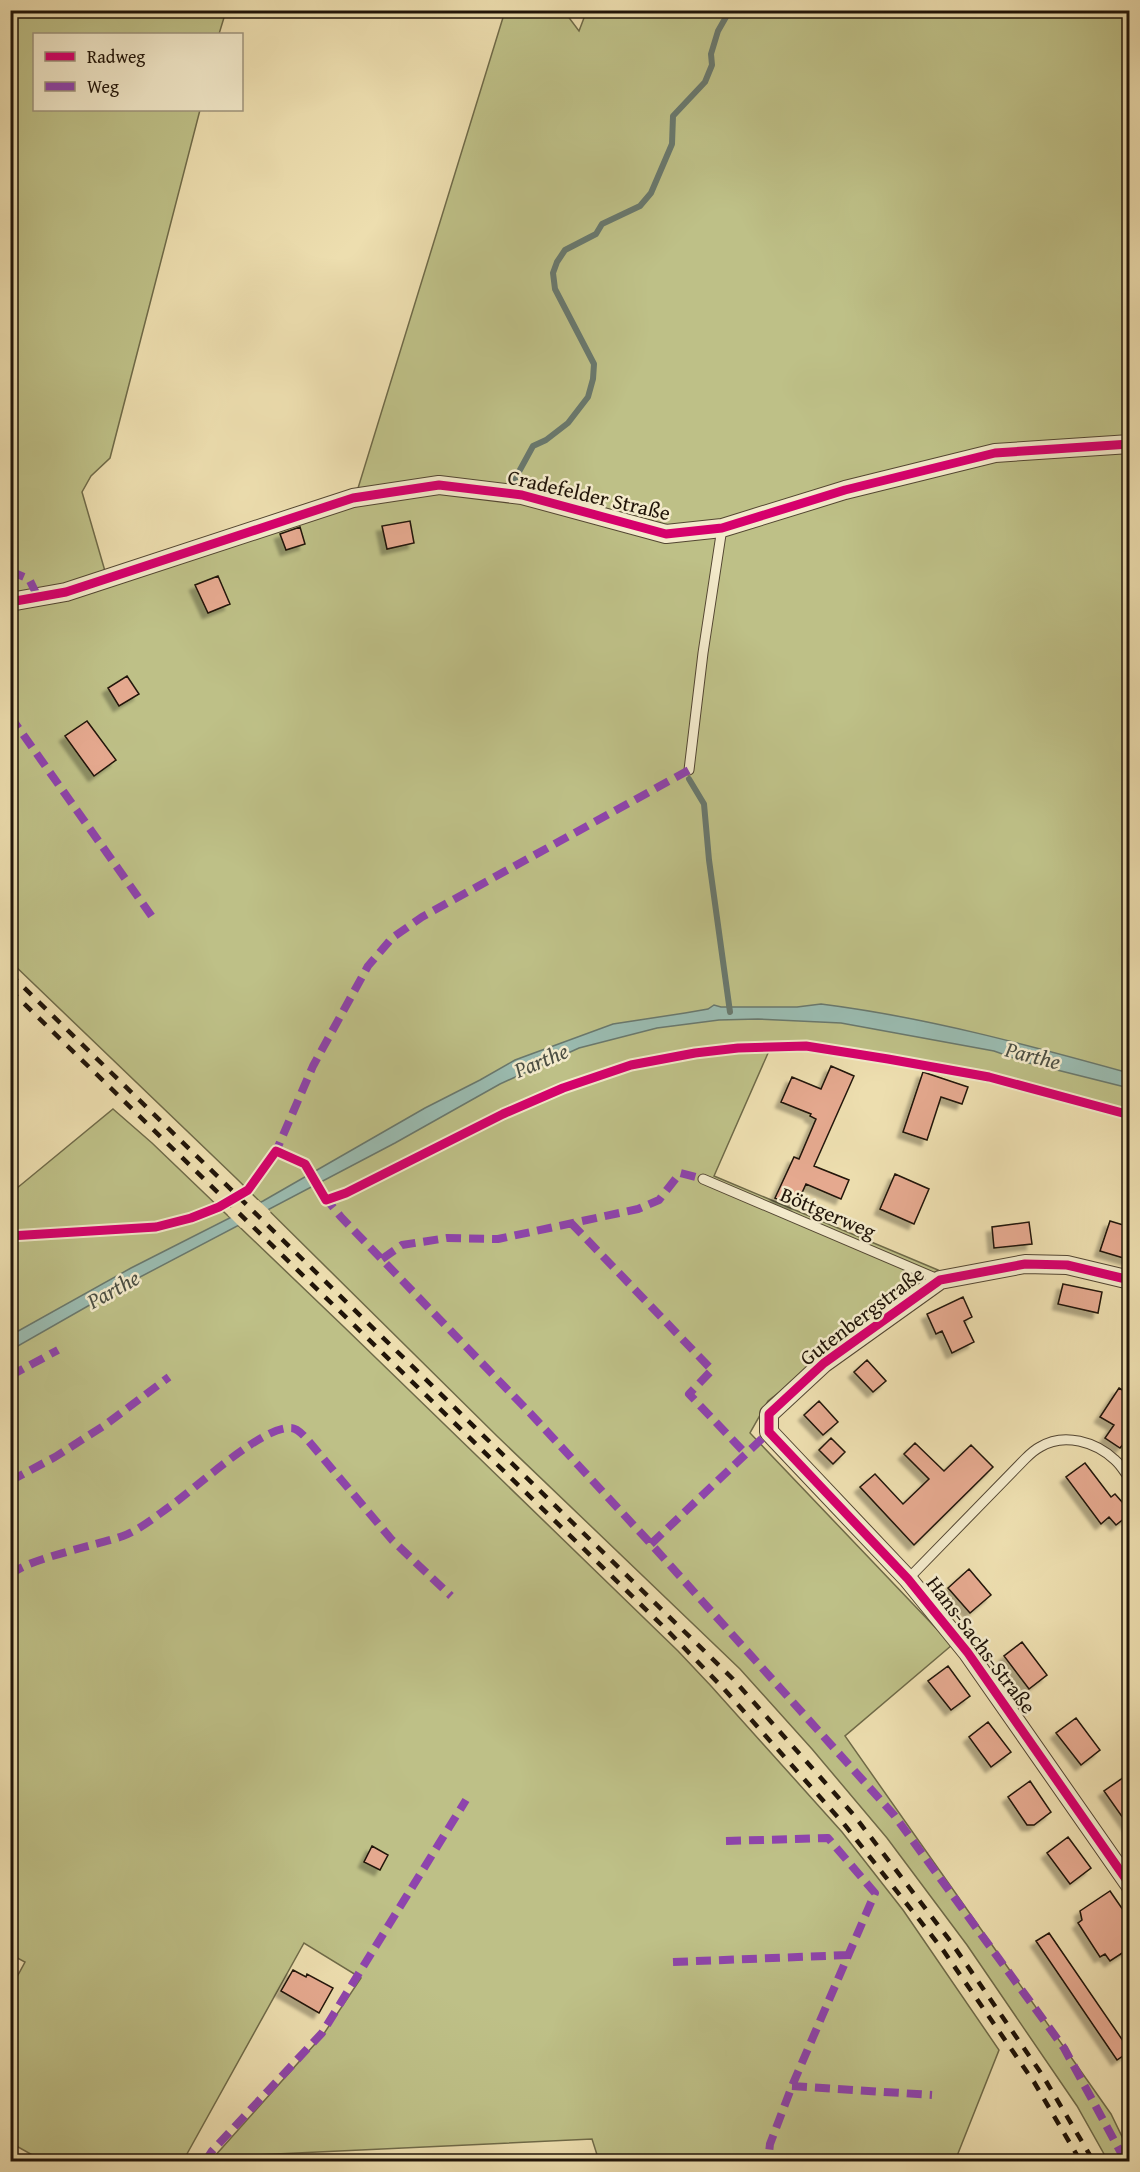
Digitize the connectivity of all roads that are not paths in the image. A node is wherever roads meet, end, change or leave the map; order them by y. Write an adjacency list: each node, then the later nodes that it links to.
1 (1130, 444): 2 (street, Cradefelder Straße)
2 (722, 528): 3 (street, Cradefelder Straße); 4 (lane)
3 (10, 602)
4 (689, 770)
5 (703, 1179): 6 (lane, Böttgerweg)
6 (940, 1280): 7 (street, Gutenbergstraße); 8 (street, Gutenbergstraße)
7 (1130, 1280)
8 (769, 1414): 10 (street, Hans-Sachs-Straße)
9 (1130, 1479): 10 (lane)
10 (908, 1579): 11 (street, Hans-Sachs-Straße)
11 (1130, 1886)

